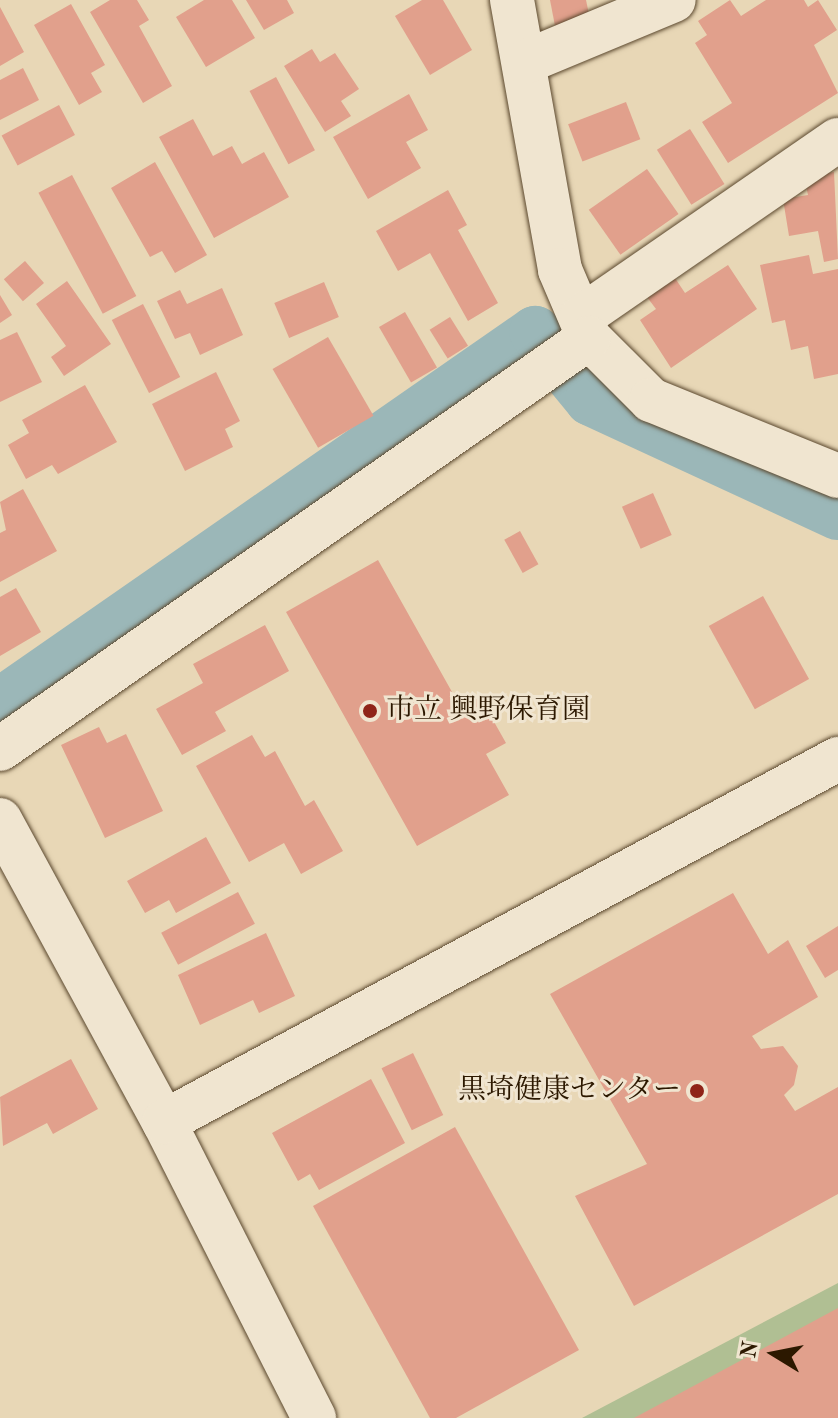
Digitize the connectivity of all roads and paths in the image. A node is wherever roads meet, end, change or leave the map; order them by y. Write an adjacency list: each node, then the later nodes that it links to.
1 (512, 0): 3 (street)
2 (674, 0): 3 (street)
3 (525, 62): 5 (street)
4 (838, 140): 5 (street)
5 (585, 327): 6 (street); 7 (street)
6 (838, 476)
7 (0, 749)
8 (838, 759): 10 (street)
9 (0, 820): 10 (street)
10 (164, 1122): 11 (street)
11 (314, 1418)

